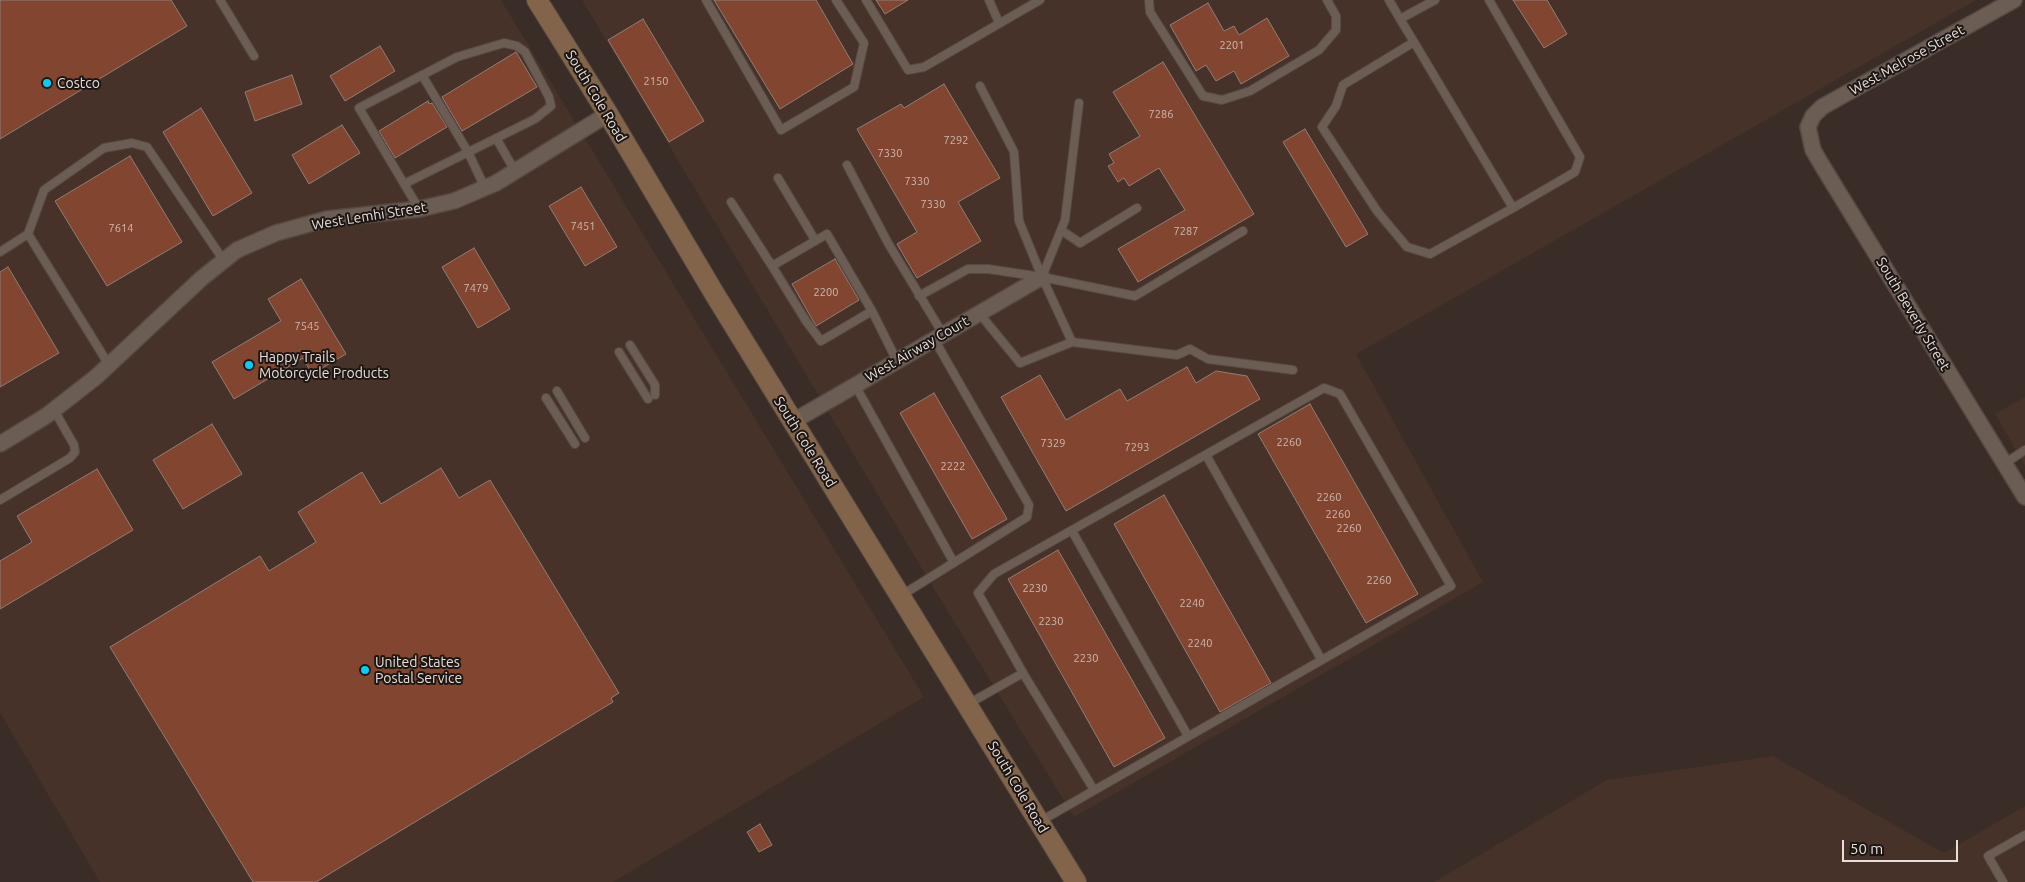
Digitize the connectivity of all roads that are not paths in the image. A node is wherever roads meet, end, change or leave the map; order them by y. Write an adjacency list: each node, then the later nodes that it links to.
1 (220, 0): 17 (lane)
2 (538, 0): 21 (main road, South Cole Road)
3 (706, 0): 4 (lane)
4 (836, 0)
5 (866, 0): 15 (lane)
6 (989, 0): 15 (lane)
7 (1040, 0): 15 (lane)
8 (1149, 0): 9 (lane)
9 (1327, 0)
10 (1388, 0): 14 (lane)
11 (1435, 0): 14 (lane)
12 (1489, 0): 32 (lane)
13 (2014, 0): 22 (street, West Melrose Street)
14 (1400, 20): 16 (lane)
15 (999, 23)
16 (1414, 42): 32 (lane); 32 (lane)
17 (254, 56)
18 (422, 75): 23 (lane); 24 (lane); 28 (lane)
19 (980, 86): 41 (lane)
20 (1079, 103): 34 (lane)
21 (608, 114): 26 (street, West Lemhi Street); 56 (main road, South Cole Road)
22 (1808, 128): 62 (street, South Beverly Street)
23 (496, 138): 24 (lane); 26 (lane)
24 (468, 152): 28 (lane); 29 (lane)
25 (847, 165): 42 (lane)
26 (516, 171): 29 (street, West Lemhi Street)
27 (778, 178): 37 (lane)
28 (404, 184): 33 (lane)
29 (485, 188): 33 (street, West Lemhi Street)
30 (731, 202): 40 (lane)
31 (1137, 208): 34 (lane)
32 (1512, 208)
33 (419, 209): 39 (street, West Lemhi Street)
34 (1061, 230): 41 (lane)
35 (1243, 231): 41 (lane)
36 (28, 234): 38 (lane); 39 (lane); 50 (lane)
37 (815, 240): 40 (lane); 43 (lane)
38 (0, 252)
39 (224, 261): 50 (street, West Lemhi Street)
40 (772, 266): 43 (lane)
41 (1042, 277): 42 (lane); 44 (street, West Airway Court); 46 (lane)
42 (919, 296): 45 (lane)
43 (872, 311): 49 (lane)
44 (978, 313): 45 (street, West Airway Court); 46 (lane)
45 (939, 337): 49 (street, West Airway Court); 66 (lane)
46 (1072, 342): 51 (lane)
47 (630, 345): 48 (lane)
48 (619, 352)
49 (897, 361): 52 (street, West Airway Court)
50 (109, 365): 55 (street, West Lemhi Street)
51 (1293, 370)
52 (855, 385): 56 (street, West Airway Court); 66 (lane)
53 (557, 391): 57 (lane)
54 (546, 398): 59 (lane)
55 (54, 410): 58 (street, West Lemhi Street); 64 (lane)
56 (792, 422): 67 (main road, South Cole Road)
57 (585, 438)
58 (0, 444)
59 (575, 444)
60 (2025, 450): 62 (lane)
61 (1206, 455): 65 (lane); 68 (lane); 68 (lane)
62 (2004, 464): 63 (street, South Beverly Street)
63 (2025, 497)
64 (0, 500)
65 (1072, 531): 69 (lane); 71 (lane)
66 (954, 563): 67 (lane)
67 (901, 596): 70 (main road, South Cole Road)
68 (1321, 659): 71 (lane)
69 (1024, 673): 70 (lane); 72 (lane)
70 (967, 704): 73 (main road, South Cole Road)
71 (1188, 736): 72 (lane)
72 (1094, 790): 73 (lane)
73 (1039, 822): 75 (main road, South Cole Road)
74 (2025, 835): 76 (lane)
75 (1076, 882)
76 (2003, 882)

